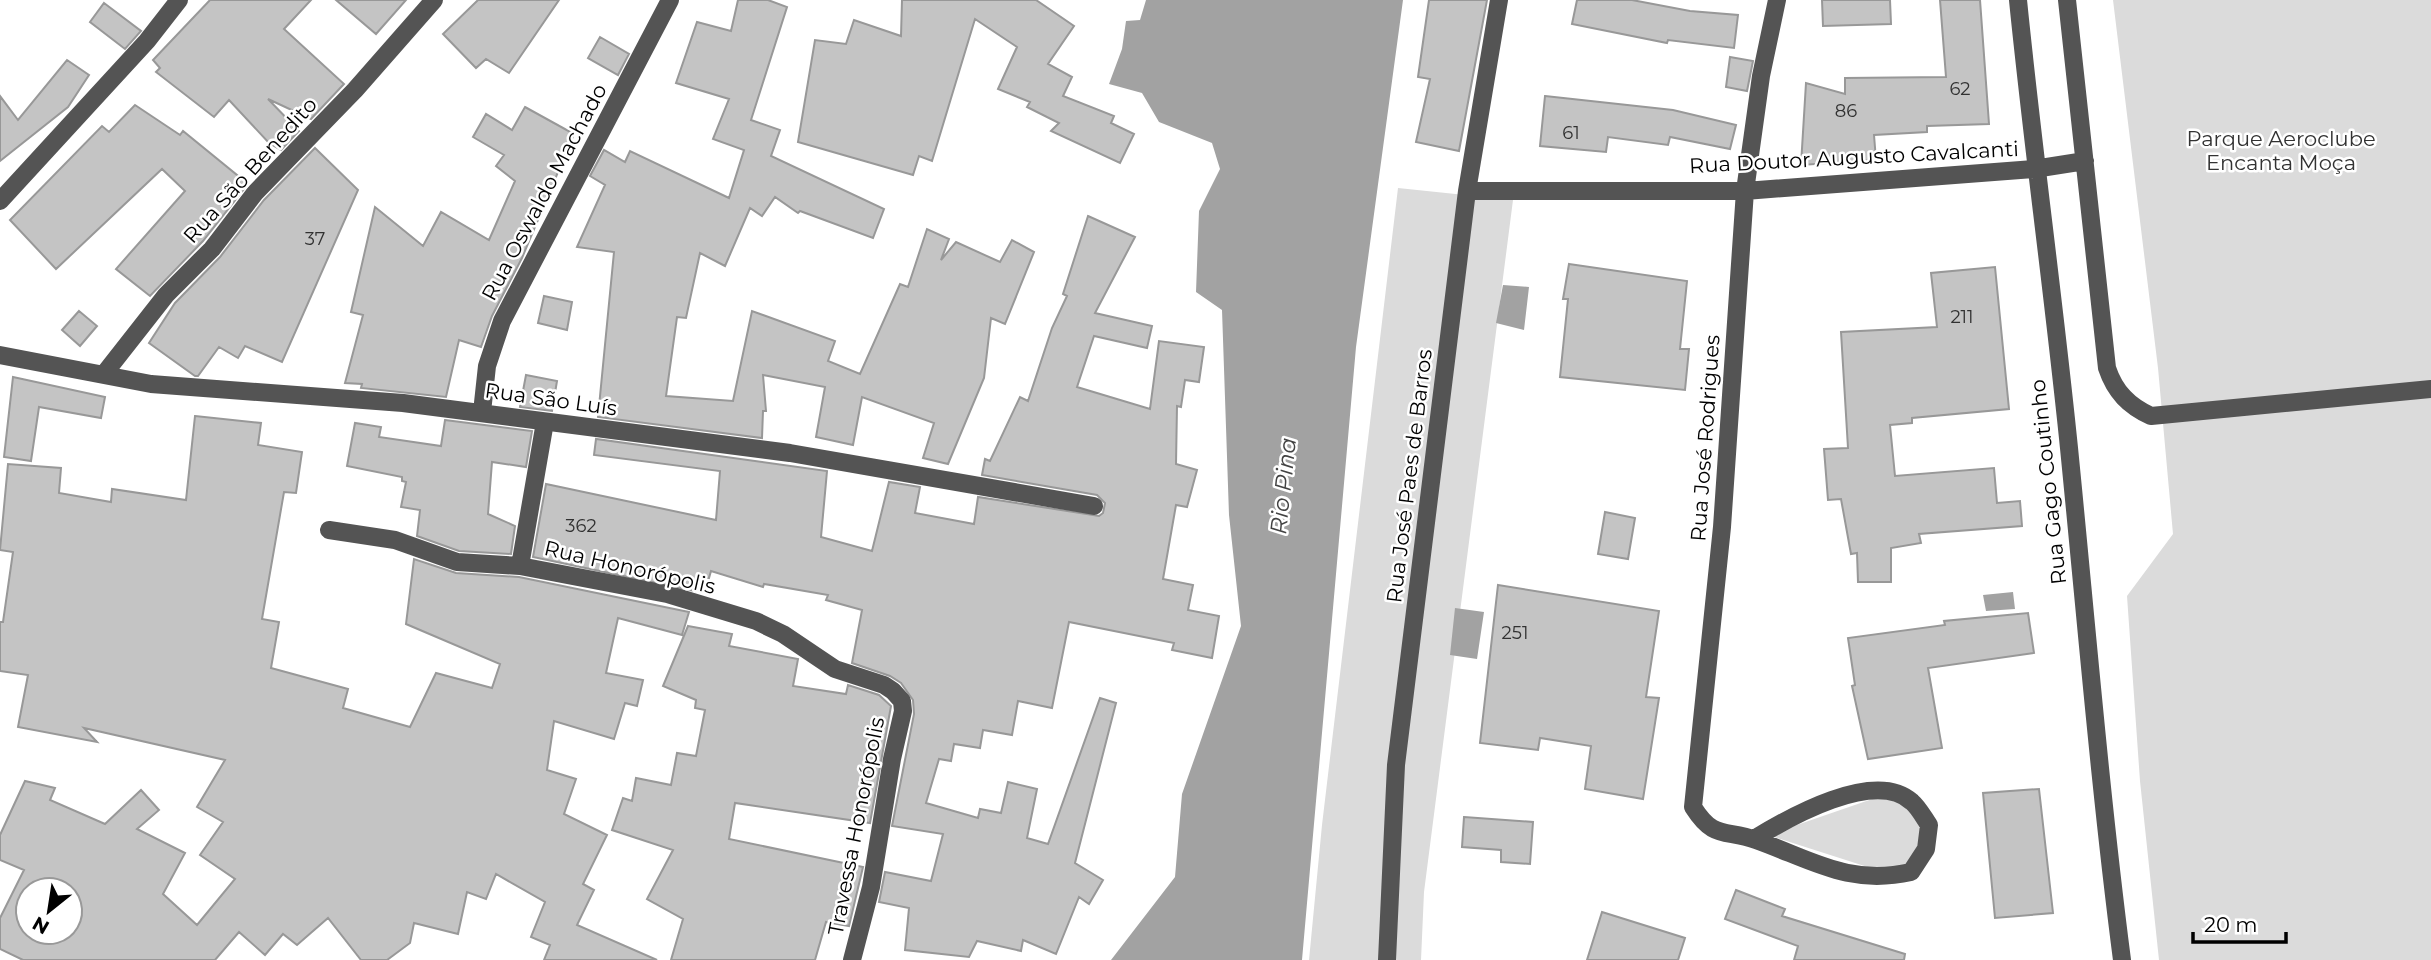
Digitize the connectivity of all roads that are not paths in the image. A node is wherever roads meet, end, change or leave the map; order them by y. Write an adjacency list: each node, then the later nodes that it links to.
1 (179, 0): 12 (street)
2 (434, 0): 14 (street, Rua São Benedito)
3 (670, 0): 16 (street, Rua Oswaldo Machado)
4 (1499, 0): 10 (street, Rua José Paes de Barros)
5 (1777, 0): 11 (street, Rua José Rodrigues)
6 (2018, 0): 9 (street, Rua Gago Coutinho)
7 (2067, 0): 8 (street)
8 (2085, 161): 9 (street, Rua Doutor Augusto Cavalcanti); 15 (street)
9 (2034, 169): 11 (street, Rua Doutor Augusto Cavalcanti); 25 (street, Rua Gago Coutinho)
10 (1467, 191): 11 (street, Rua Doutor Augusto Cavalcanti); 24 (street, Rua José Paes de Barros)
11 (1745, 191): 22 (street, Rua José Rodrigues)
12 (0, 201)
13 (0, 355): 14 (street, Rua São Luís)
14 (104, 374): 16 (street, Rua São Luís)
15 (2431, 389)
16 (482, 412): 17 (street, Rua São Luís)
17 (545, 422): 18 (street, Rua São Luís); 20 (street)
18 (1094, 506)
19 (329, 530): 20 (street, Rua Honorópolis)
20 (520, 565): 21 (street, Rua Honorópolis)
21 (902, 701): 23 (street, Travessa Honorópolis)
22 (1754, 839): 22 (street, Rua José Rodrigues)
23 (852, 960)
24 (1387, 960)
25 (2122, 960)

